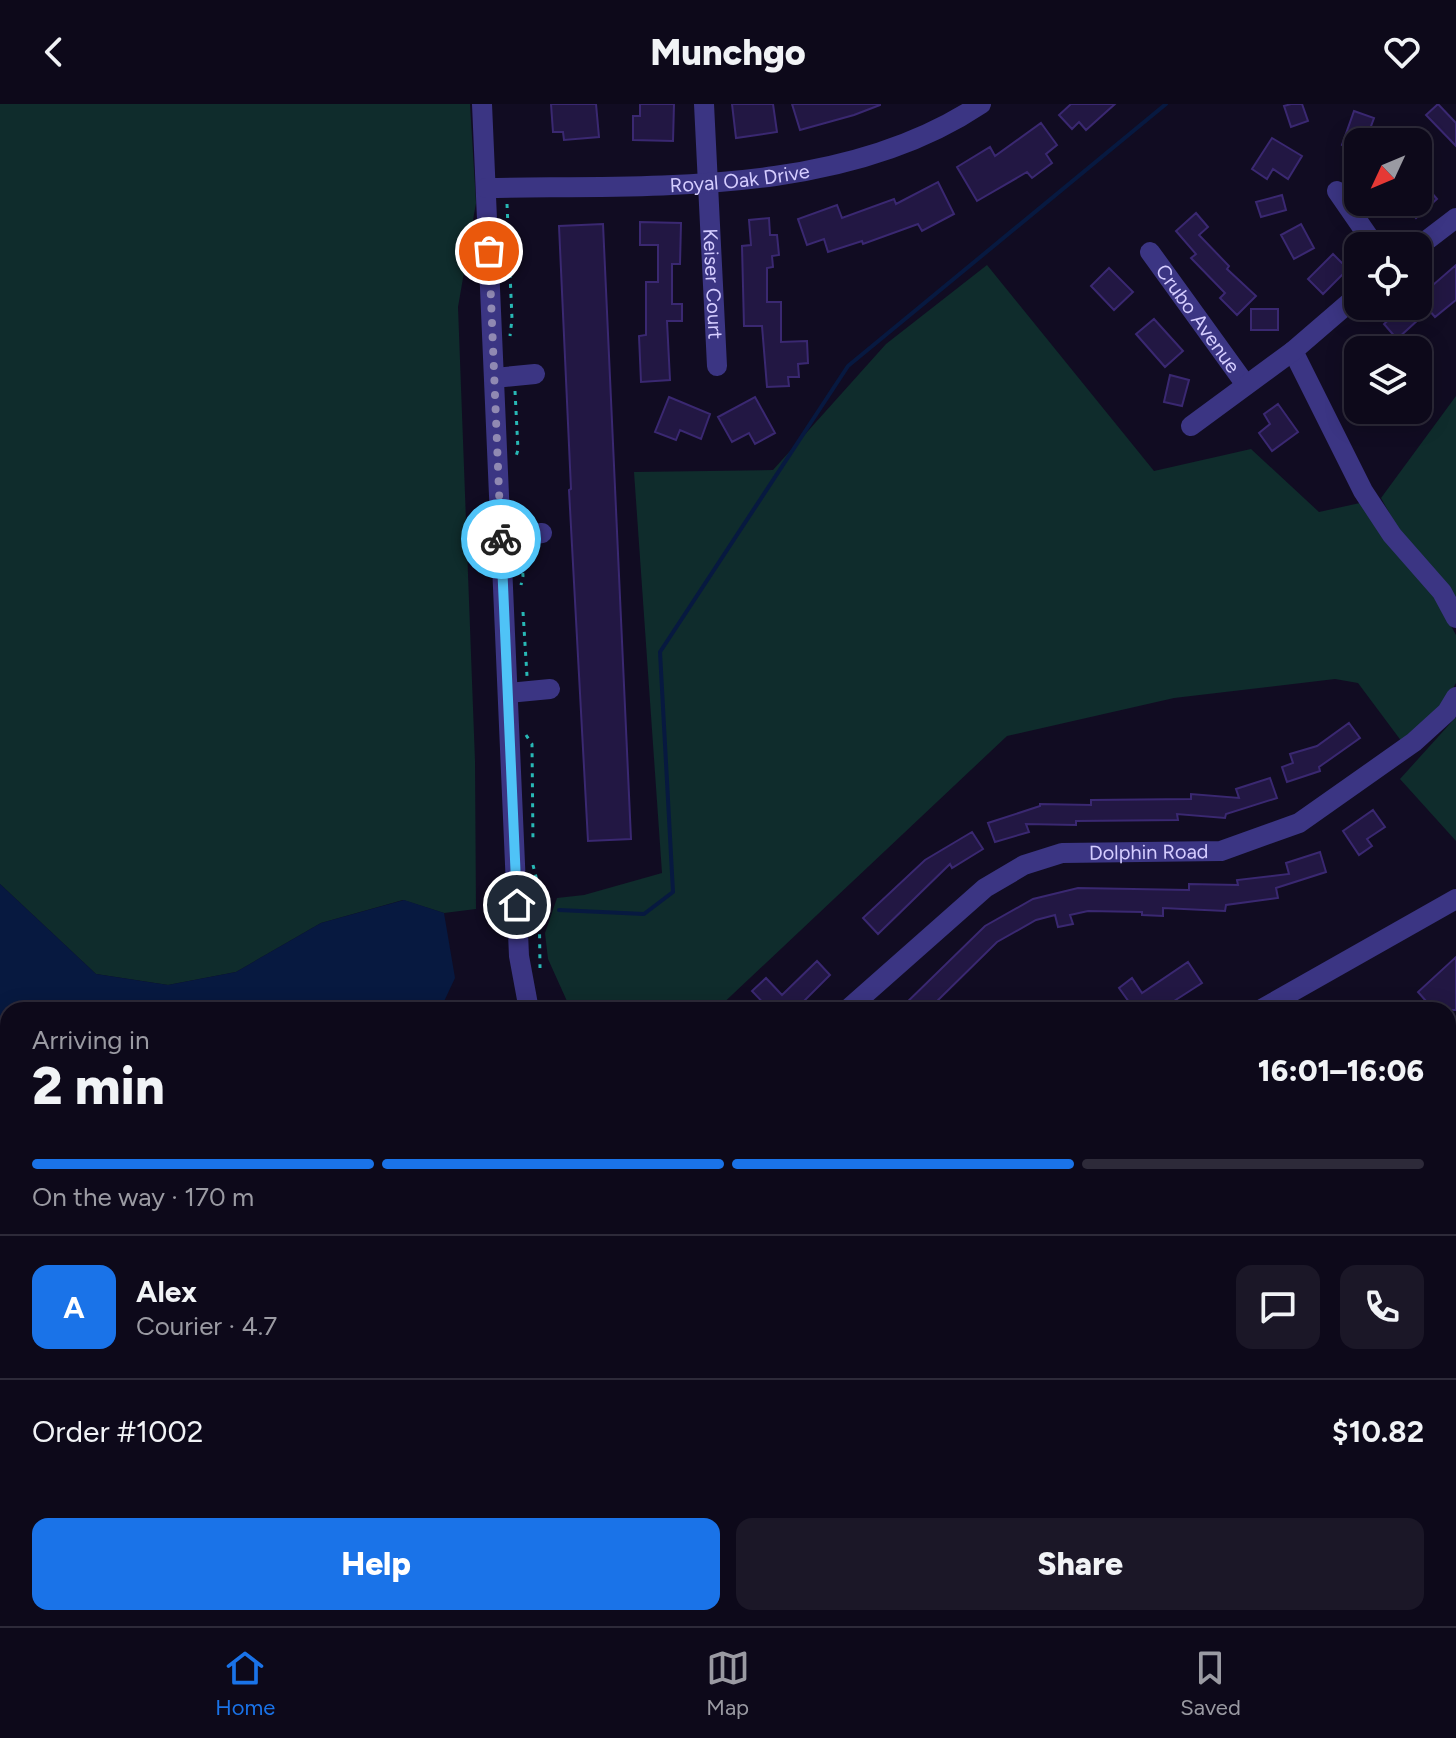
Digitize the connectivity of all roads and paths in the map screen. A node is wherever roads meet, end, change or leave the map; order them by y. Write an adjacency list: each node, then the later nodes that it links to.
1 (482, 104): 5 (street)
2 (704, 104): 4 (street, Keiser Court)
3 (981, 104): 4 (street, Royal Oak Drive)
4 (708, 184): 5 (street, Royal Oak Drive); 15 (street, Keiser Court)
5 (486, 188): 17 (street)
6 (1337, 191): 9 (street)
7 (507, 200): 13 (path)
8 (1456, 218): 10 (street)
9 (1365, 232)
10 (1432, 236)
11 (1150, 252): 18 (street, Crubo Avenue)
12 (1344, 307): 14 (street)
13 (509, 343)
14 (1293, 351): 18 (street); 25 (street)
15 (717, 366)
16 (535, 374): 17 (street)
17 (504, 377): 20 (path); 22 (street)
18 (1246, 385): 19 (street)
19 (1191, 426)
20 (512, 470)
21 (542, 533): 22 (street)
22 (511, 538): 23 (path); 27 (street)
23 (521, 586)
24 (522, 609): 27 (path)
25 (1456, 618)
26 (550, 689): 27 (street)
27 (518, 692): 34 (street)
28 (1456, 697): 35 (street, Dolphin Road)
29 (524, 731): 30 (path)
30 (533, 841)
31 (531, 857): 33 (path)
32 (1456, 899): 36 (street)
33 (540, 978)
34 (528, 1002)
35 (856, 1002)
36 (1277, 1002)

